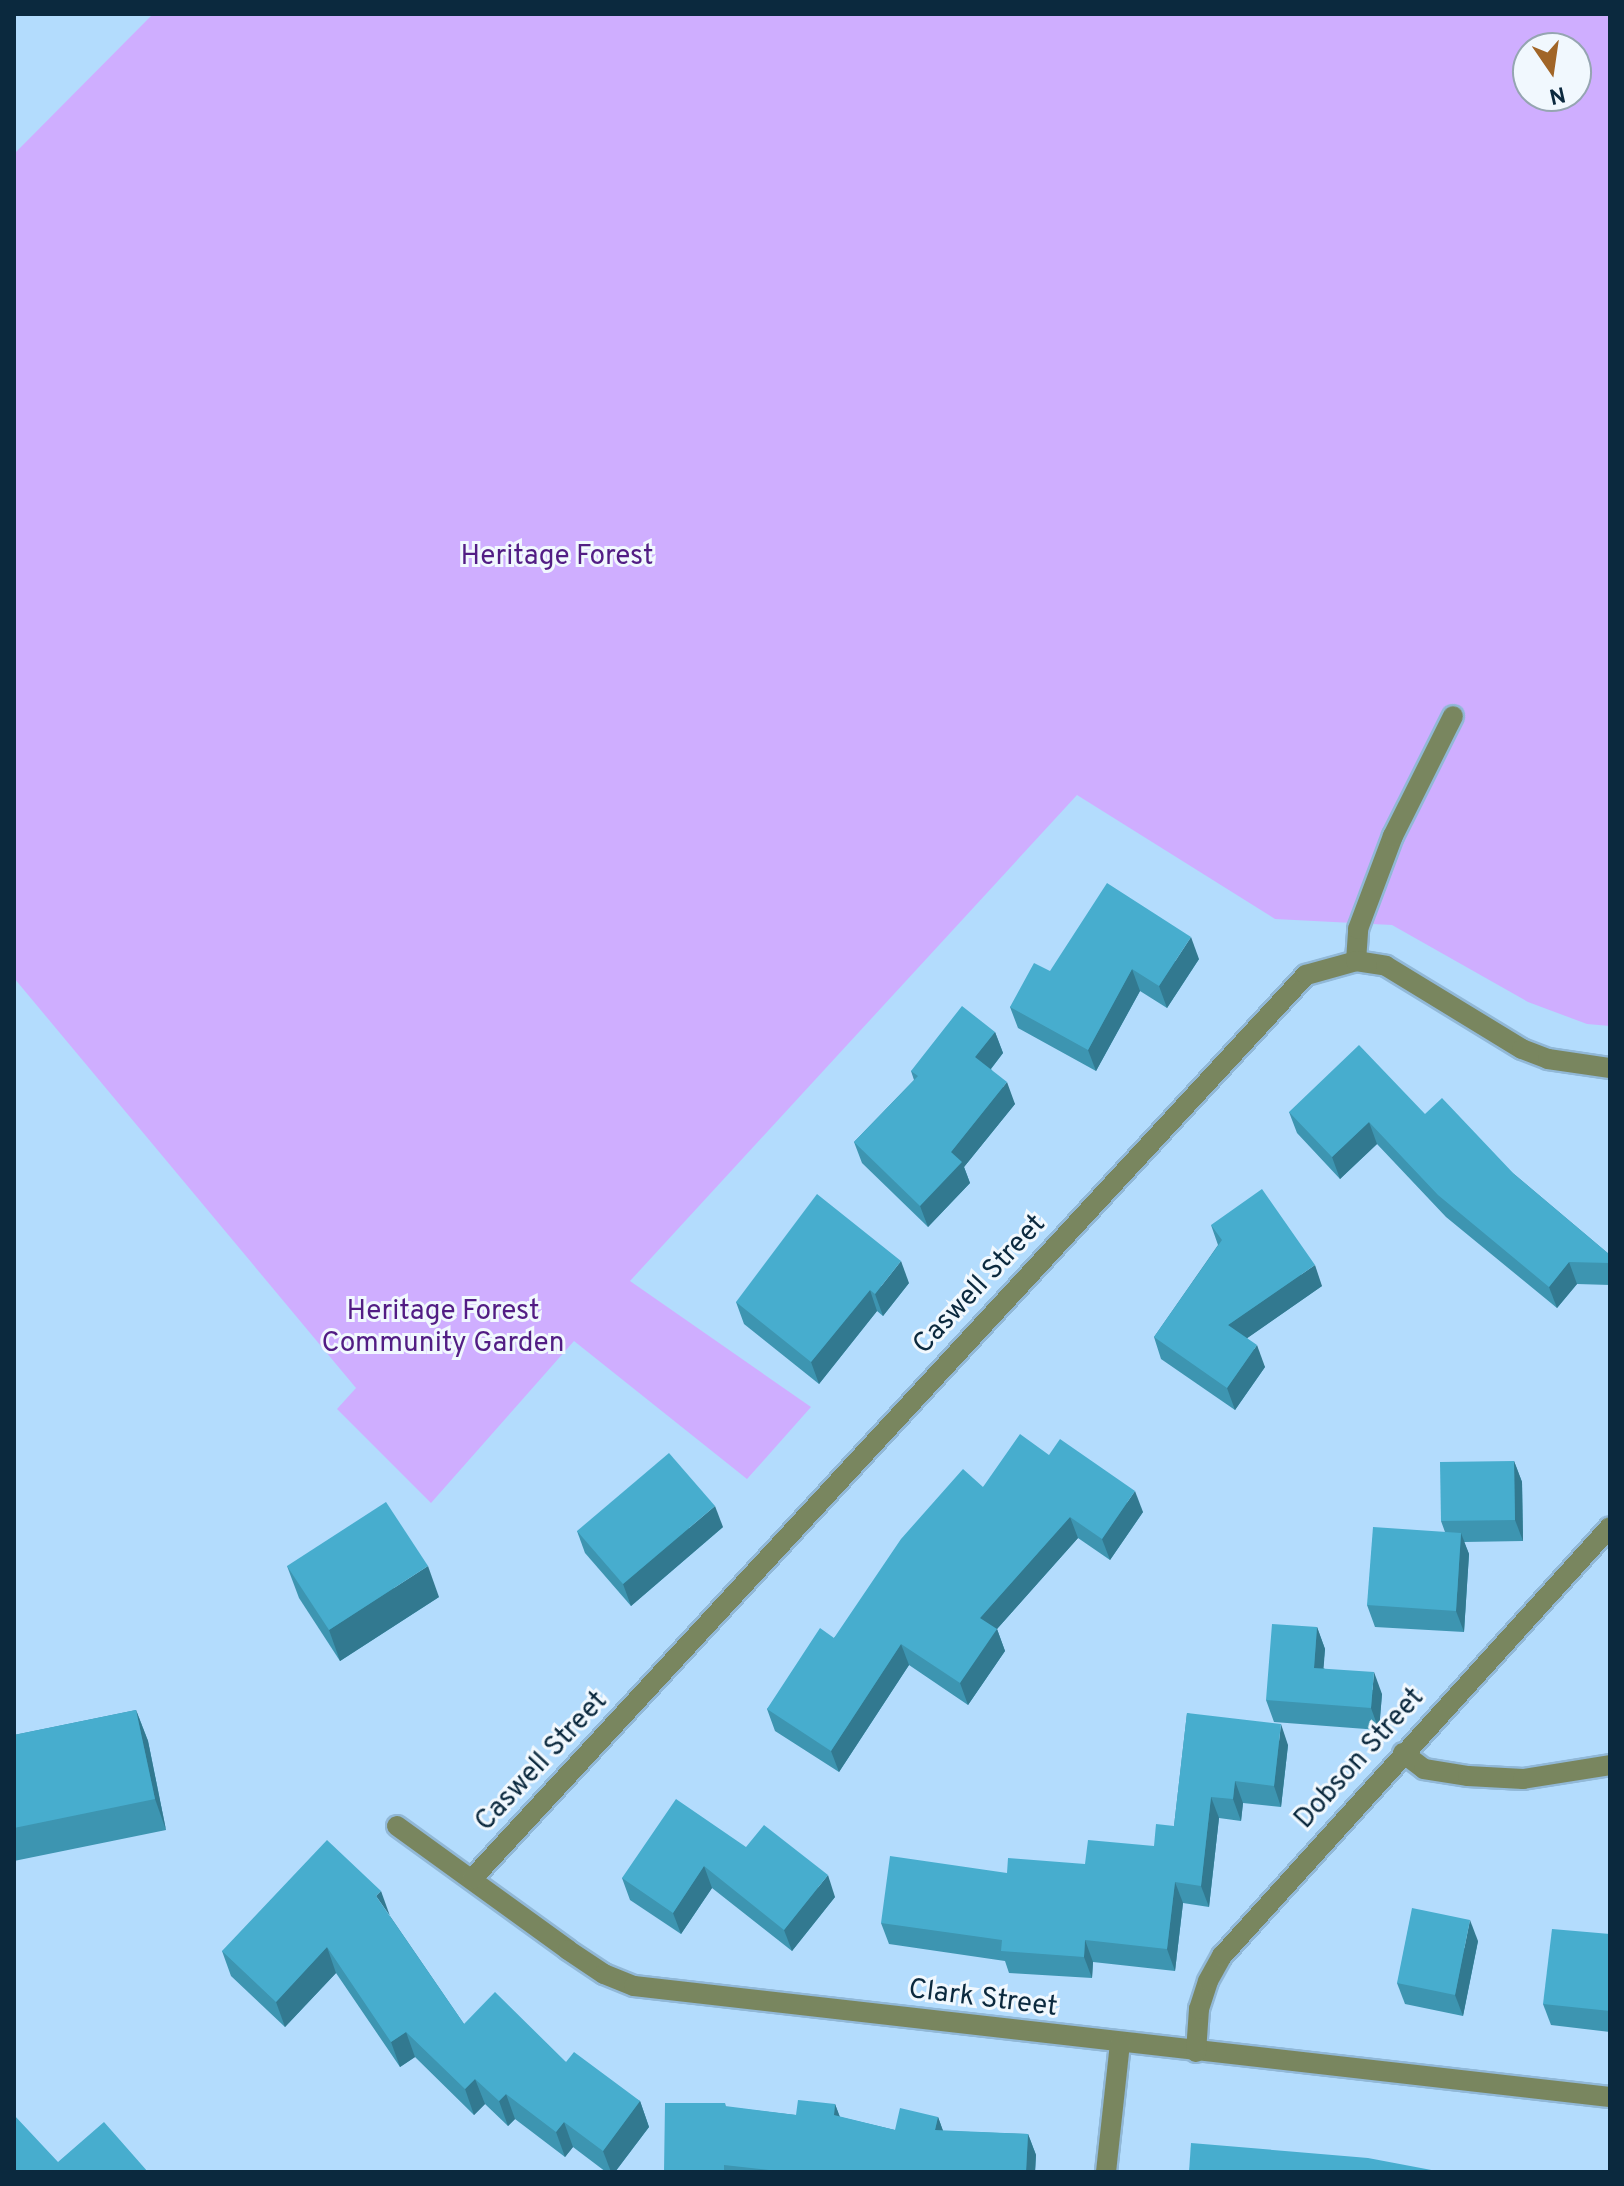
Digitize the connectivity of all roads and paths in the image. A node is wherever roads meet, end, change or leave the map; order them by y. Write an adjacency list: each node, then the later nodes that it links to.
1 (1453, 716): 2 (street)
2 (1356, 961): 3 (street, Caswell Street); 8 (street, Caswell Street)
3 (1610, 1068)
4 (1610, 1527): 5 (street, Dobson Street)
5 (1403, 1753): 6 (street); 10 (street, Dobson Street)
6 (1610, 1765)
7 (397, 1826): 8 (street, Clark Street)
8 (472, 1879): 9 (street, Clark Street)
9 (1120, 2043): 10 (street, Clark Street); 12 (street)
10 (1196, 2052): 11 (street, Clark Street)
11 (1610, 2097)
12 (1106, 2172)

